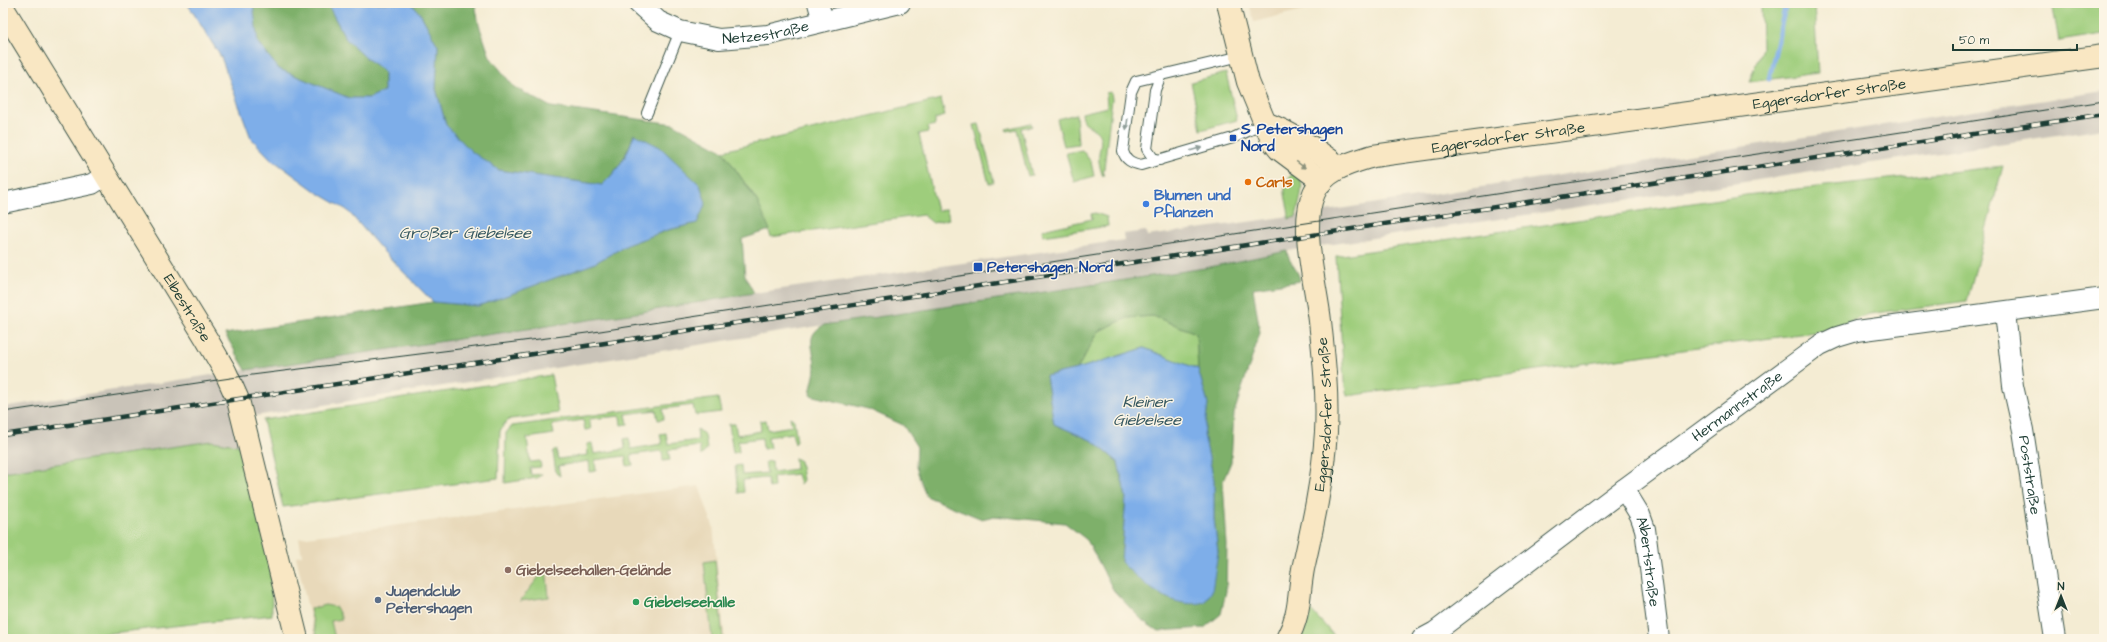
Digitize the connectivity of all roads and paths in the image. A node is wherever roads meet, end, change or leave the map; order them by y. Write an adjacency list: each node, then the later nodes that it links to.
1 (638, 3): 6 (street, Netzestraße)
2 (900, 3): 5 (street, Netzestraße)
3 (1228, 3): 7 (street)
4 (3, 8): 14 (street, Elbestraße)
5 (821, 12): 6 (street, Netzestraße)
6 (680, 31): 10 (lane)
7 (1241, 56): 9 (lane); 11 (street)
8 (2104, 56): 13 (street, Eggersdorfer Straße)
9 (1161, 75): 12 (lane); 12 (lane, one-way to 12)
10 (647, 113)
11 (1265, 123): 12 (lane, one-way to 11); 13 (street); 15 (street, one-way to 15)
12 (1160, 160)
13 (1339, 167): 15 (street, Eggersdorfer Straße)
14 (106, 175): 16 (street); 21 (street, Elbestraße)
15 (1322, 181): 20 (street, Eggersdorfer Straße)
16 (3, 202)
17 (2104, 298): 18 (street, Hermannstraße)
18 (2005, 312): 19 (street, Hermannstraße); 26 (street, Poststraße)
19 (1624, 489): 24 (street, Hermannstraße); 25 (street, Albertstraße)
20 (1301, 582): 22 (street, Eggersdorfer Straße); 23 (street, Eggersdorfer Straße)
21 (297, 639)
22 (1272, 639)
23 (1287, 639)
24 (1422, 639)
25 (1659, 639)
26 (2055, 639)

